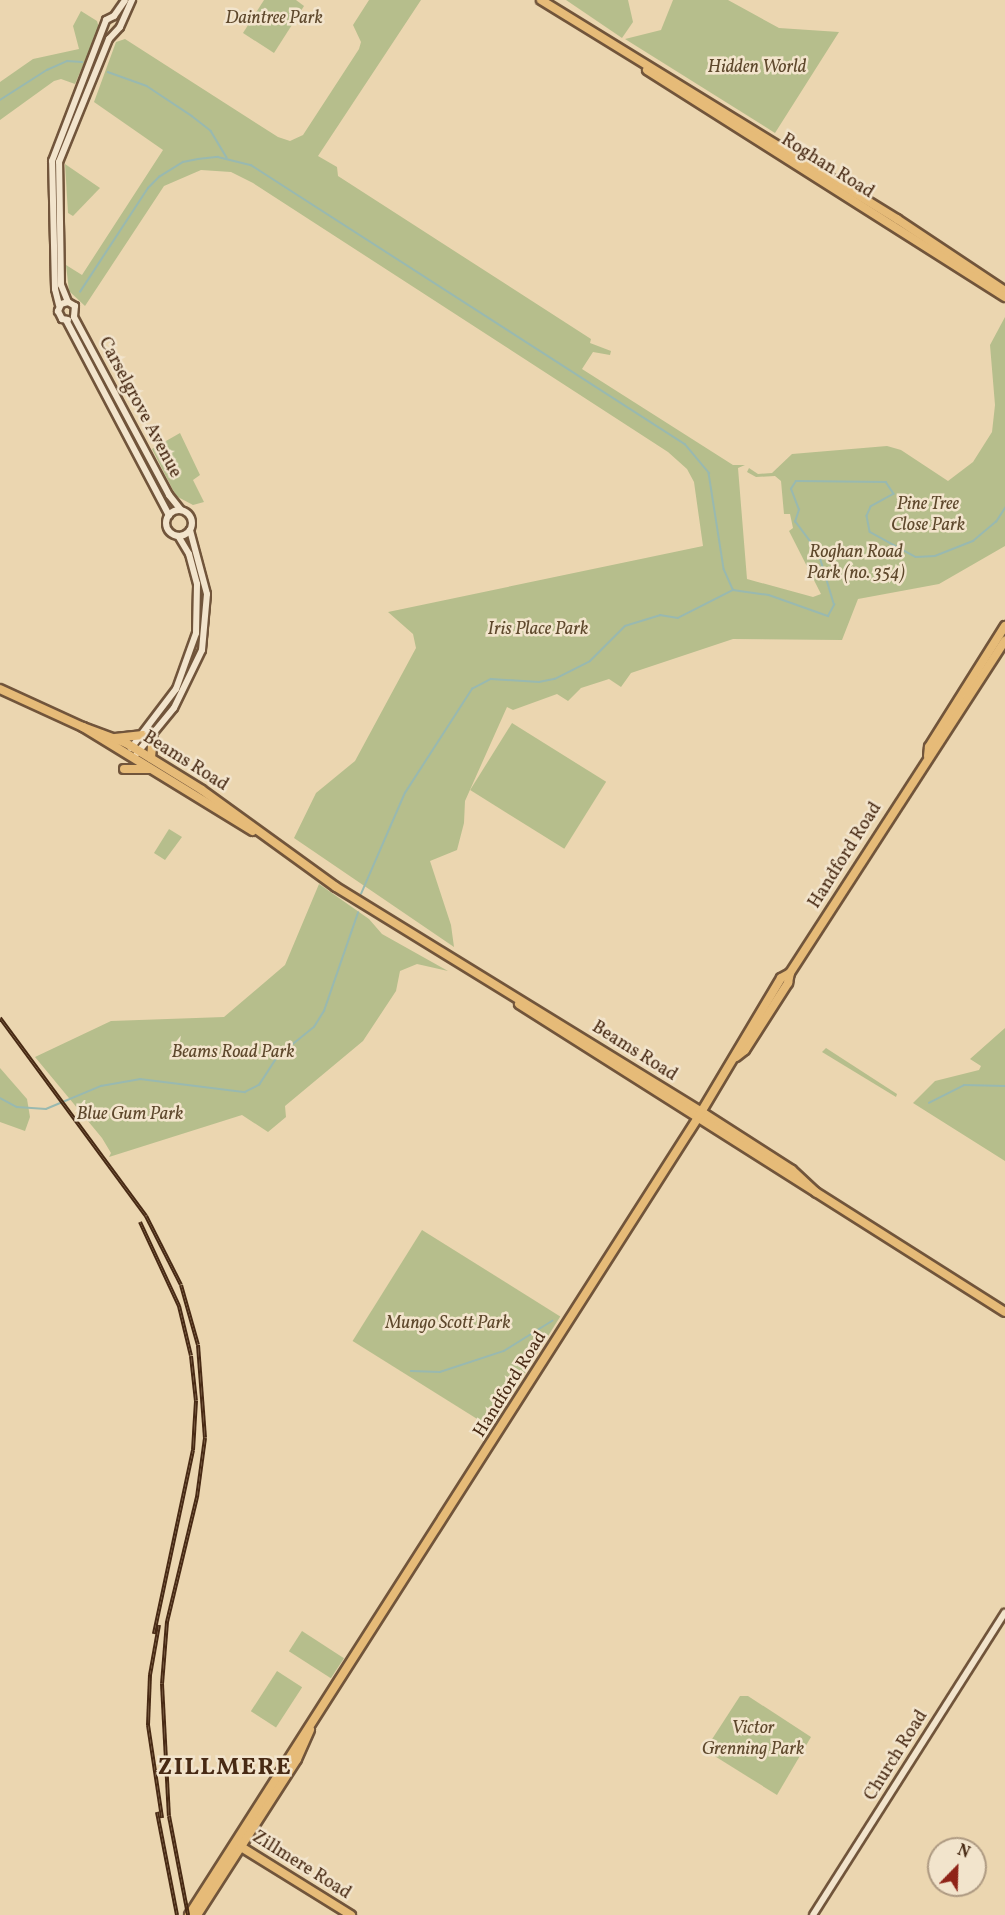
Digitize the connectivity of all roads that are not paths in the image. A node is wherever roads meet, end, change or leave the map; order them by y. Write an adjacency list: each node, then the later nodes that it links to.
1 (125, 0): 4 (street)
2 (132, 0): 5 (street)
3 (541, 0): 8 (main road, Roghan Road)
4 (114, 16): 5 (street); 6 (street)
5 (120, 21): 7 (street)
6 (106, 27): 7 (street); 12 (street)
7 (113, 31): 11 (street)
8 (635, 59): 9 (main road, Roghan Road); 10 (main road, Roghan Road)
9 (1005, 291)
10 (1005, 297)
11 (68, 302): 12 (street); 13 (street)
12 (59, 306): 14 (street)
13 (74, 317): 14 (street); 15 (street, Carselgrove Avenue)
14 (66, 320): 16 (street, Carselgrove Avenue)
15 (181, 510): 16 (street); 17 (street)
16 (169, 515): 18 (street)
17 (190, 530): 18 (street); 24 (street)
18 (178, 536): 23 (street)
19 (1005, 626): 28 (main road, Handford Road)
20 (1005, 641): 28 (main road, Handford Road)
21 (0, 689): 22 (main road, Beams Road)
22 (83, 727): 25 (main road, Beams Road); 27 (main road, Beams Road)
23 (143, 735): 25 (main road); 26 (street)
24 (153, 735): 26 (street); 29 (main road)
25 (115, 738): 26 (main road, Beams Road)
26 (136, 748): 27 (street); 29 (main road, Beams Road)
27 (129, 756): 31 (main road, Beams Road)
28 (928, 756): 33 (main road, Handford Road)
29 (151, 758): 32 (main road, Beams Road)
30 (124, 769): 31 (main road)
31 (150, 769): 32 (main road, Beams Road)
32 (262, 835): 33 (main road, Beams Road)
33 (700, 1115): 34 (main road, Beams Road); 36 (main road, Handford Road)
34 (1005, 1312)
35 (1005, 1613): 40 (street, Church Road)
36 (238, 1845): 37 (main road, Handford Road); 38 (main road, Handford Road); 39 (main road, Zillmere Road)
37 (200, 1912)
38 (189, 1915)
39 (351, 1915)
40 (813, 1915)

